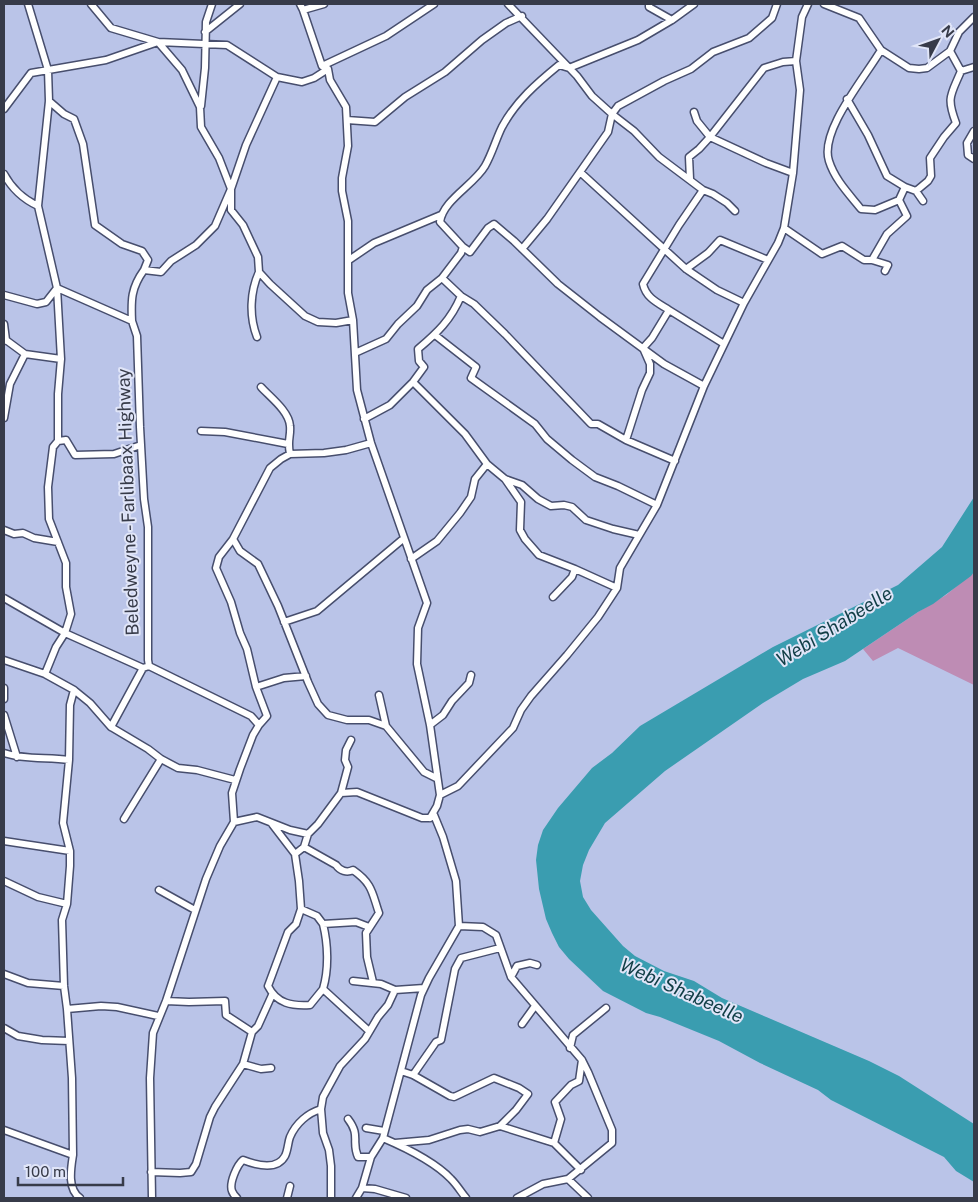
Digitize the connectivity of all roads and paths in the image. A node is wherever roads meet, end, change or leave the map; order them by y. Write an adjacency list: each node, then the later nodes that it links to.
1 (28, 4): 26 (street)
2 (91, 4): 18 (street)
3 (212, 4): 17 (street)
4 (240, 4): 17 (street)
5 (324, 4): 13 (street)
6 (434, 4): 24 (street)
7 (508, 4): 14 (street)
8 (650, 4): 16 (street)
9 (694, 4): 16 (street)
10 (777, 4): 34 (street)
11 (808, 4): 22 (street)
12 (824, 4): 20 (street)
13 (302, 7): 24 (street)
14 (522, 16): 25 (street); 35 (street)
15 (974, 17): 21 (street)
16 (672, 20): 25 (street)
17 (205, 32): 19 (street)
18 (158, 42): 19 (street); 26 (street); 31 (street)
19 (204, 44): 28 (street); 31 (street)
20 (881, 50): 21 (street); 29 (street)
21 (950, 51): 27 (street)
22 (796, 61): 37 (street); 40 (street)
23 (974, 66): 27 (street)
24 (325, 68): 28 (street); 35 (street)
25 (569, 68): 34 (street); 51 (street)
26 (48, 70): 30 (street); 32 (street)
27 (961, 71): 46 (street)
28 (277, 77): 44 (street)
29 (847, 99): 43 (street); 47 (street)
30 (49, 101): 49 (street); 59 (street)
31 (200, 107): 44 (street)
32 (4, 109)
33 (694, 112): 37 (street)
34 (612, 114): 39 (street); 42 (street)
35 (346, 120): 56 (street)
36 (974, 131): 38 (street)
37 (710, 137): 40 (street); 42 (street)
38 (974, 159)
39 (580, 172): 54 (street); 55 (street)
40 (793, 173): 52 (street)
41 (4, 174): 49 (street)
42 (690, 179): 45 (street)
43 (906, 187): 46 (street); 47 (street)
44 (231, 190): 59 (street); 62 (street)
45 (704, 190): 50 (street); 54 (street)
46 (916, 191): 48 (street)
47 (899, 200): 58 (street)
48 (924, 201)
49 (38, 206): 64 (street)
50 (735, 211)
51 (441, 215): 53 (street); 56 (street)
52 (784, 228): 57 (street); 58 (street)
53 (463, 247): 55 (street); 63 (street)
54 (664, 248): 60 (street); 68 (street)
55 (522, 249): 76 (street)
56 (349, 260): 69 (street)
57 (768, 260): 60 (street); 67 (street)
58 (872, 260): 61 (street)
59 (144, 270): 70 (street, Beledweyne - Farlibaax Highway)
60 (686, 270): 67 (street)
61 (886, 271)
62 (259, 272): 69 (street); 73 (street)
63 (442, 278): 66 (street); 77 (street)
64 (57, 288): 65 (street); 70 (street); 79 (street)
65 (4, 295)
66 (461, 296): 72 (street); 86 (street)
67 (744, 303): 75 (street)
68 (668, 310): 75 (street); 76 (street)
69 (353, 320): 77 (street)
70 (132, 321): 90 (street, Beledweyne - Farlibaax Highway)
71 (4, 324): 74 (street)
72 (435, 335): 80 (street); 95 (street)
73 (257, 337)
74 (5, 340): 78 (street)
75 (724, 344): 81 (street)
76 (643, 348): 81 (street); 86 (street)
77 (355, 353): 84 (street)
78 (25, 354): 79 (street); 83 (street)
79 (61, 359): 87 (street)
80 (413, 382): 84 (street); 93 (street)
81 (704, 386): 92 (street)
82 (261, 387): 89 (street)
83 (4, 418)
84 (364, 419): 88 (street)
85 (201, 431): 89 (street)
86 (626, 440): 92 (street)
87 (58, 441): 90 (street); 100 (street)
88 (371, 443): 91 (street); 99 (street)
89 (288, 444): 91 (street)
90 (141, 445): 109 (street, Beledweyne - Farlibaax Highway)
91 (290, 454): 98 (street)
92 (675, 460): 95 (street)
93 (487, 464): 94 (street); 101 (street)
94 (505, 479): 97 (street); 102 (street)
95 (657, 505): 97 (street)
96 (4, 530): 100 (street)
97 (639, 535): 103 (street)
98 (233, 539): 106 (street); 113 (street)
99 (403, 539): 101 (street); 106 (street)
100 (58, 542): 107 (street)
101 (411, 559): 120 (street)
102 (575, 569): 103 (street); 104 (street)
103 (617, 588): 131 (street)
104 (552, 597)
105 (4, 598): 107 (street)
106 (284, 622): 112 (street)
107 (65, 633): 109 (street); 110 (street)
108 (4, 660): 110 (street)
109 (146, 667): 119 (street); 122 (street)
110 (45, 674): 115 (street)
111 (471, 675): 120 (street)
112 (306, 676): 113 (street); 121 (street)
113 (256, 687): 119 (street)
114 (4, 688): 117 (street)
115 (74, 690): 122 (street); 126 (street)
116 (379, 695): 121 (street)
117 (4, 699)
118 (4, 715): 125 (street)
119 (259, 725): 129 (street)
120 (430, 725): 128 (street)
121 (386, 726): 128 (street)
122 (111, 727): 127 (street)
123 (351, 740): 130 (street)
124 (4, 753): 125 (street)
125 (18, 757): 126 (street)
126 (69, 760): 139 (street)
127 (161, 760): 129 (street); 133 (street)
128 (436, 778): 131 (street)
129 (236, 780): 134 (street)
130 (341, 793): 132 (street); 136 (street)
131 (440, 795): 132 (street)
132 (430, 818): 147 (street)
133 (124, 819)
134 (234, 822): 135 (street); 145 (street)
135 (272, 823): 136 (street); 140 (street)
136 (308, 834): 138 (street)
137 (4, 841): 139 (street)
138 (304, 846): 140 (street); 148 (street)
139 (70, 851): 143 (street)
140 (295, 854): 144 (street)
141 (4, 881): 143 (street)
142 (158, 890): 145 (street)
143 (67, 904): 155 (street)
144 (300, 909): 146 (street); 159 (street)
145 (195, 910): 160 (street)
146 (323, 924): 148 (street); 157 (street)
147 (459, 926): 149 (street); 156 (street)
148 (370, 927): 154 (street)
149 (500, 948): 152 (street); 175 (street)
150 (537, 965): 152 (street)
151 (4, 974): 155 (street)
152 (511, 976): 161 (street)
153 (353, 981): 154 (street)
154 (373, 982): 158 (street)
155 (64, 986): 163 (street)
156 (424, 988): 158 (street); 174 (street)
157 (323, 989): 159 (street); 167 (street)
158 (395, 990): 167 (street)
159 (272, 995): 168 (street)
160 (166, 1001): 164 (street); 168 (street)
161 (535, 1006): 165 (street); 170 (street)
162 (606, 1008): 170 (street)
163 (67, 1009): 164 (street); 169 (street)
164 (158, 1016): 187 (street)
165 (522, 1024)
166 (4, 1028): 169 (street)
167 (369, 1031): 176 (street)
168 (252, 1032): 172 (street)
169 (69, 1041): 184 (street)
170 (570, 1048): 171 (street)
171 (582, 1060): 183 (street); 186 (street)
172 (243, 1064): 173 (street); 187 (street)
173 (271, 1068)
174 (401, 1071): 175 (street); 181 (street)
175 (413, 1075): 178 (street)
176 (321, 1109): 193 (street); 195 (street)
177 (348, 1119): 185 (street)
178 (500, 1126): 182 (street); 183 (street)
179 (366, 1128): 181 (street)
180 (4, 1130): 184 (street)
181 (384, 1134): 182 (street); 185 (street)
182 (395, 1143): 198 (street)
183 (554, 1143): 186 (street)
184 (73, 1155): 191 (street)
185 (370, 1157): 190 (street)
186 (581, 1170): 188 (street)
187 (151, 1172): 192 (street)
188 (568, 1179): 199 (street); 200 (street)
189 (290, 1186): 194 (street)
190 (362, 1188): 196 (street); 197 (street)
191 (80, 1198)
192 (152, 1198)
193 (237, 1198)
194 (287, 1198)
195 (330, 1198)
196 (356, 1198)
197 (406, 1198)
198 (466, 1198)
199 (517, 1198)
200 (588, 1198)

